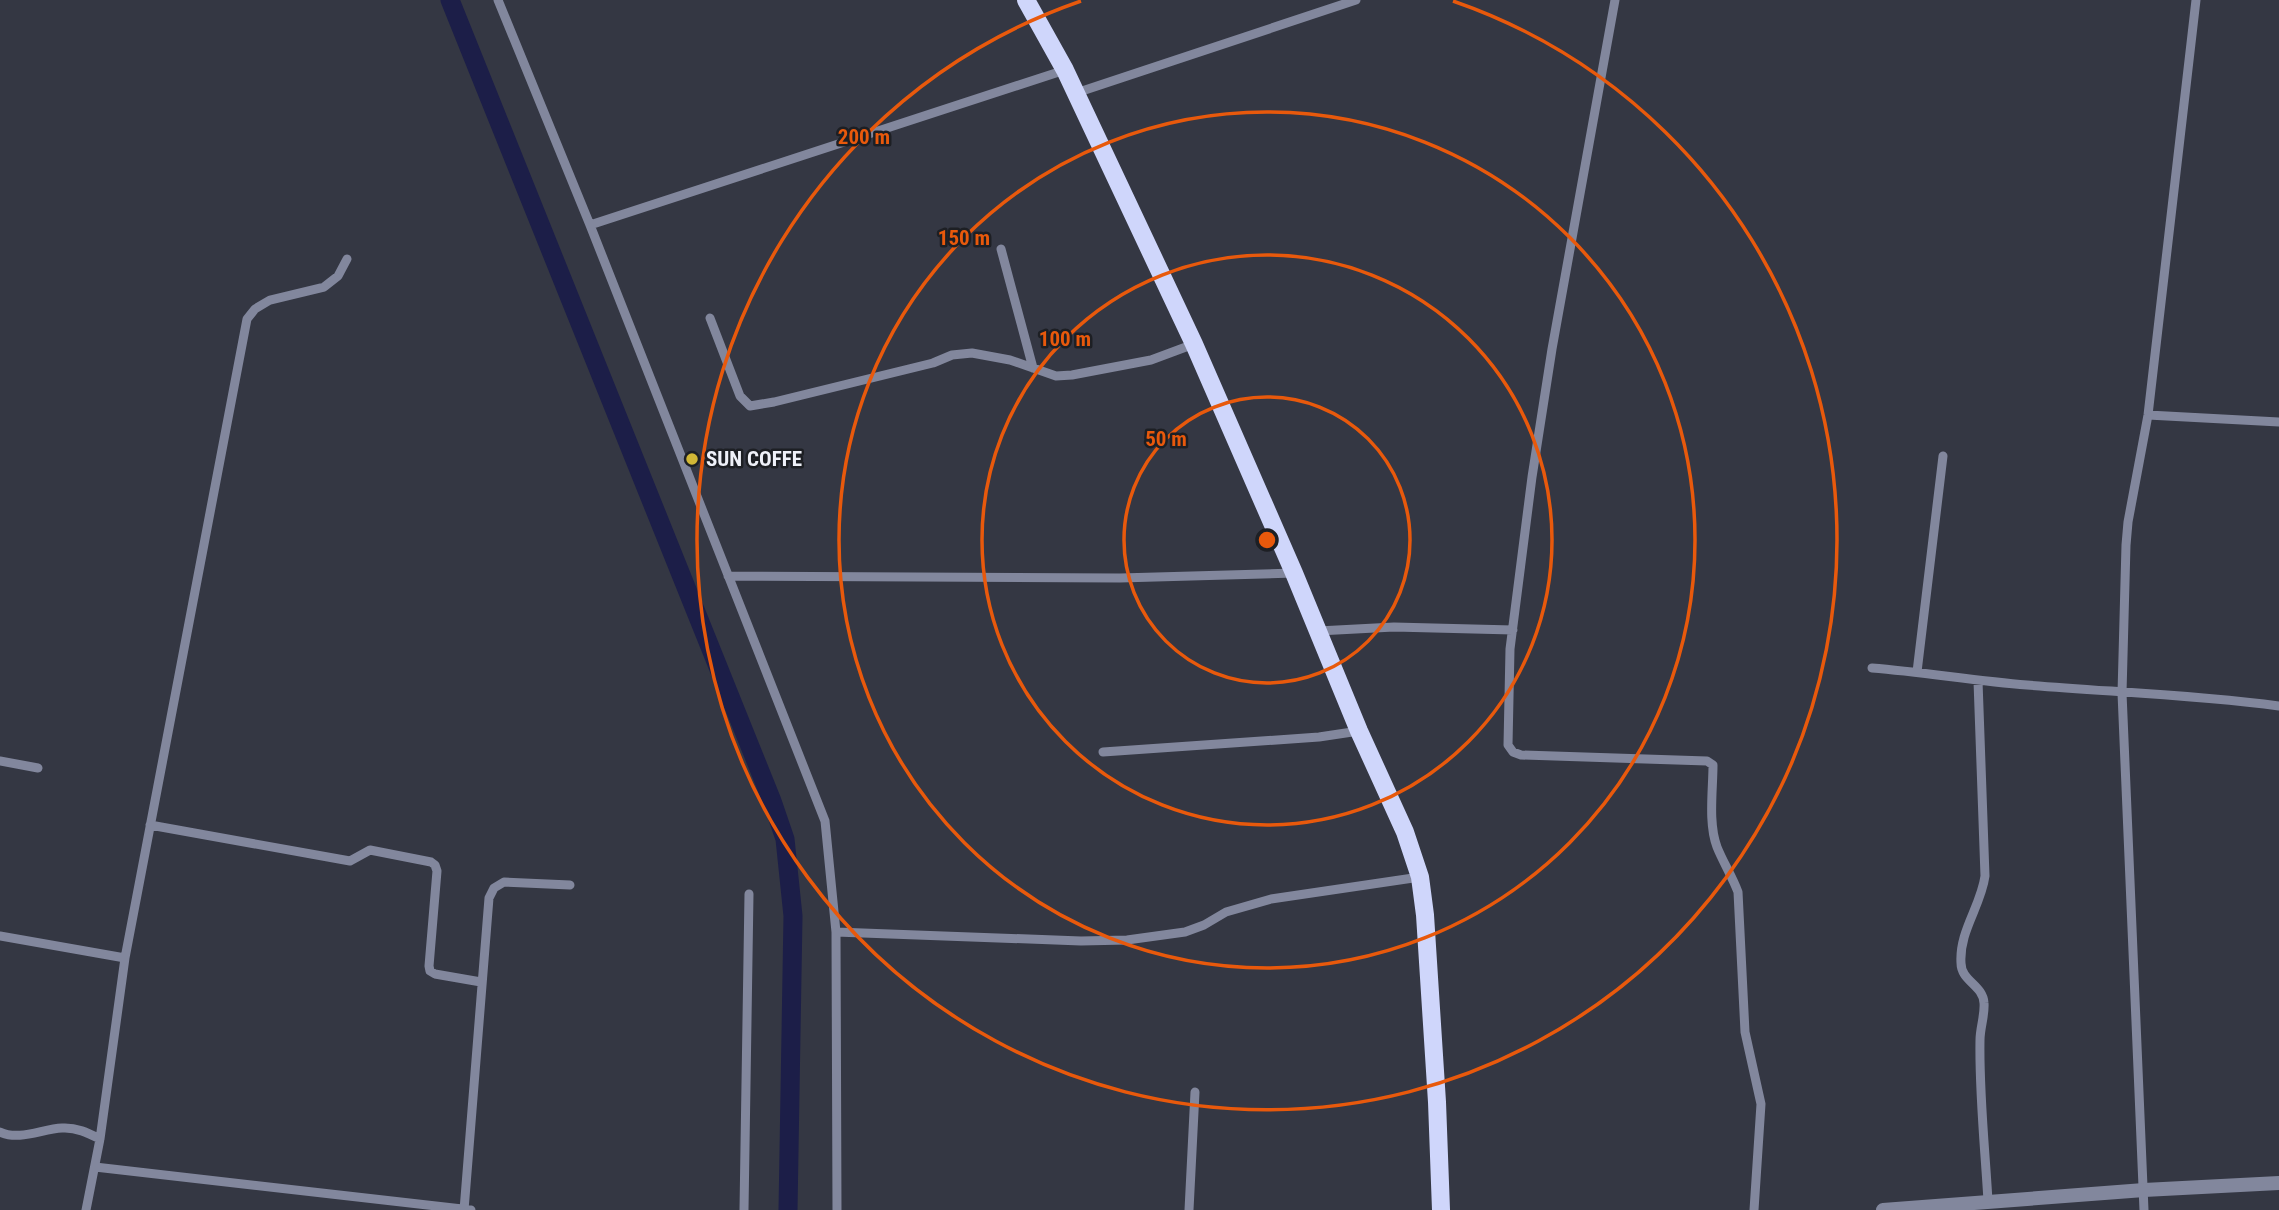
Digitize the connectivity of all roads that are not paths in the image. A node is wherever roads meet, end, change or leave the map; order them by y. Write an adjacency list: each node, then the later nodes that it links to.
1 (498, 0): 8 (lane)
2 (1026, 0): 6 (main road)
3 (1356, 0): 7 (lane)
4 (1615, 0): 19 (lane)
5 (2196, 0): 14 (lane)
6 (1065, 70): 7 (main road); 8 (lane)
7 (1076, 93): 12 (main road)
8 (590, 225): 18 (lane)
9 (1001, 249): 13 (lane)
10 (347, 259): 30 (lane)
11 (710, 318): 13 (lane)
12 (1194, 344): 13 (lane); 17 (main road)
13 (1033, 368)
14 (2148, 415): 15 (lane); 24 (lane)
15 (2279, 422)
16 (1943, 456): 22 (lane)
17 (1294, 573): 18 (lane); 20 (main road)
18 (728, 576): 34 (lane)
19 (1513, 630): 20 (lane); 51 (lane)
20 (1318, 631): 26 (main road)
21 (1872, 668): 22 (lane)
22 (1917, 672): 23 (lane)
23 (1978, 681): 24 (lane); 44 (lane)
24 (2122, 693): 25 (lane); 43 (lane)
25 (2279, 706)
26 (1359, 731): 27 (lane); 31 (main road)
27 (1102, 752)
28 (0, 761): 29 (lane)
29 (38, 768)
30 (150, 824): 36 (lane); 37 (lane)
31 (1420, 877): 34 (lane); 50 (main road)
32 (569, 885): 37 (lane)
33 (750, 894): 47 (lane)
34 (836, 932): 48 (lane)
35 (0, 936): 36 (lane)
36 (125, 958): 40 (lane)
37 (481, 982): 46 (lane)
38 (1195, 1093): 49 (lane)
39 (0, 1132): 40 (lane)
40 (100, 1139): 41 (lane)
41 (95, 1167): 45 (lane); 46 (lane)
42 (2279, 1183): 43 (street)
43 (2144, 1190): 44 (street); 53 (lane)
44 (1988, 1201): 52 (street)
45 (86, 1210)
46 (467, 1210)
47 (744, 1210)
48 (837, 1210)
49 (1189, 1210)
50 (1441, 1210)
51 (1754, 1210)
52 (1883, 1210)
53 (2144, 1210)

